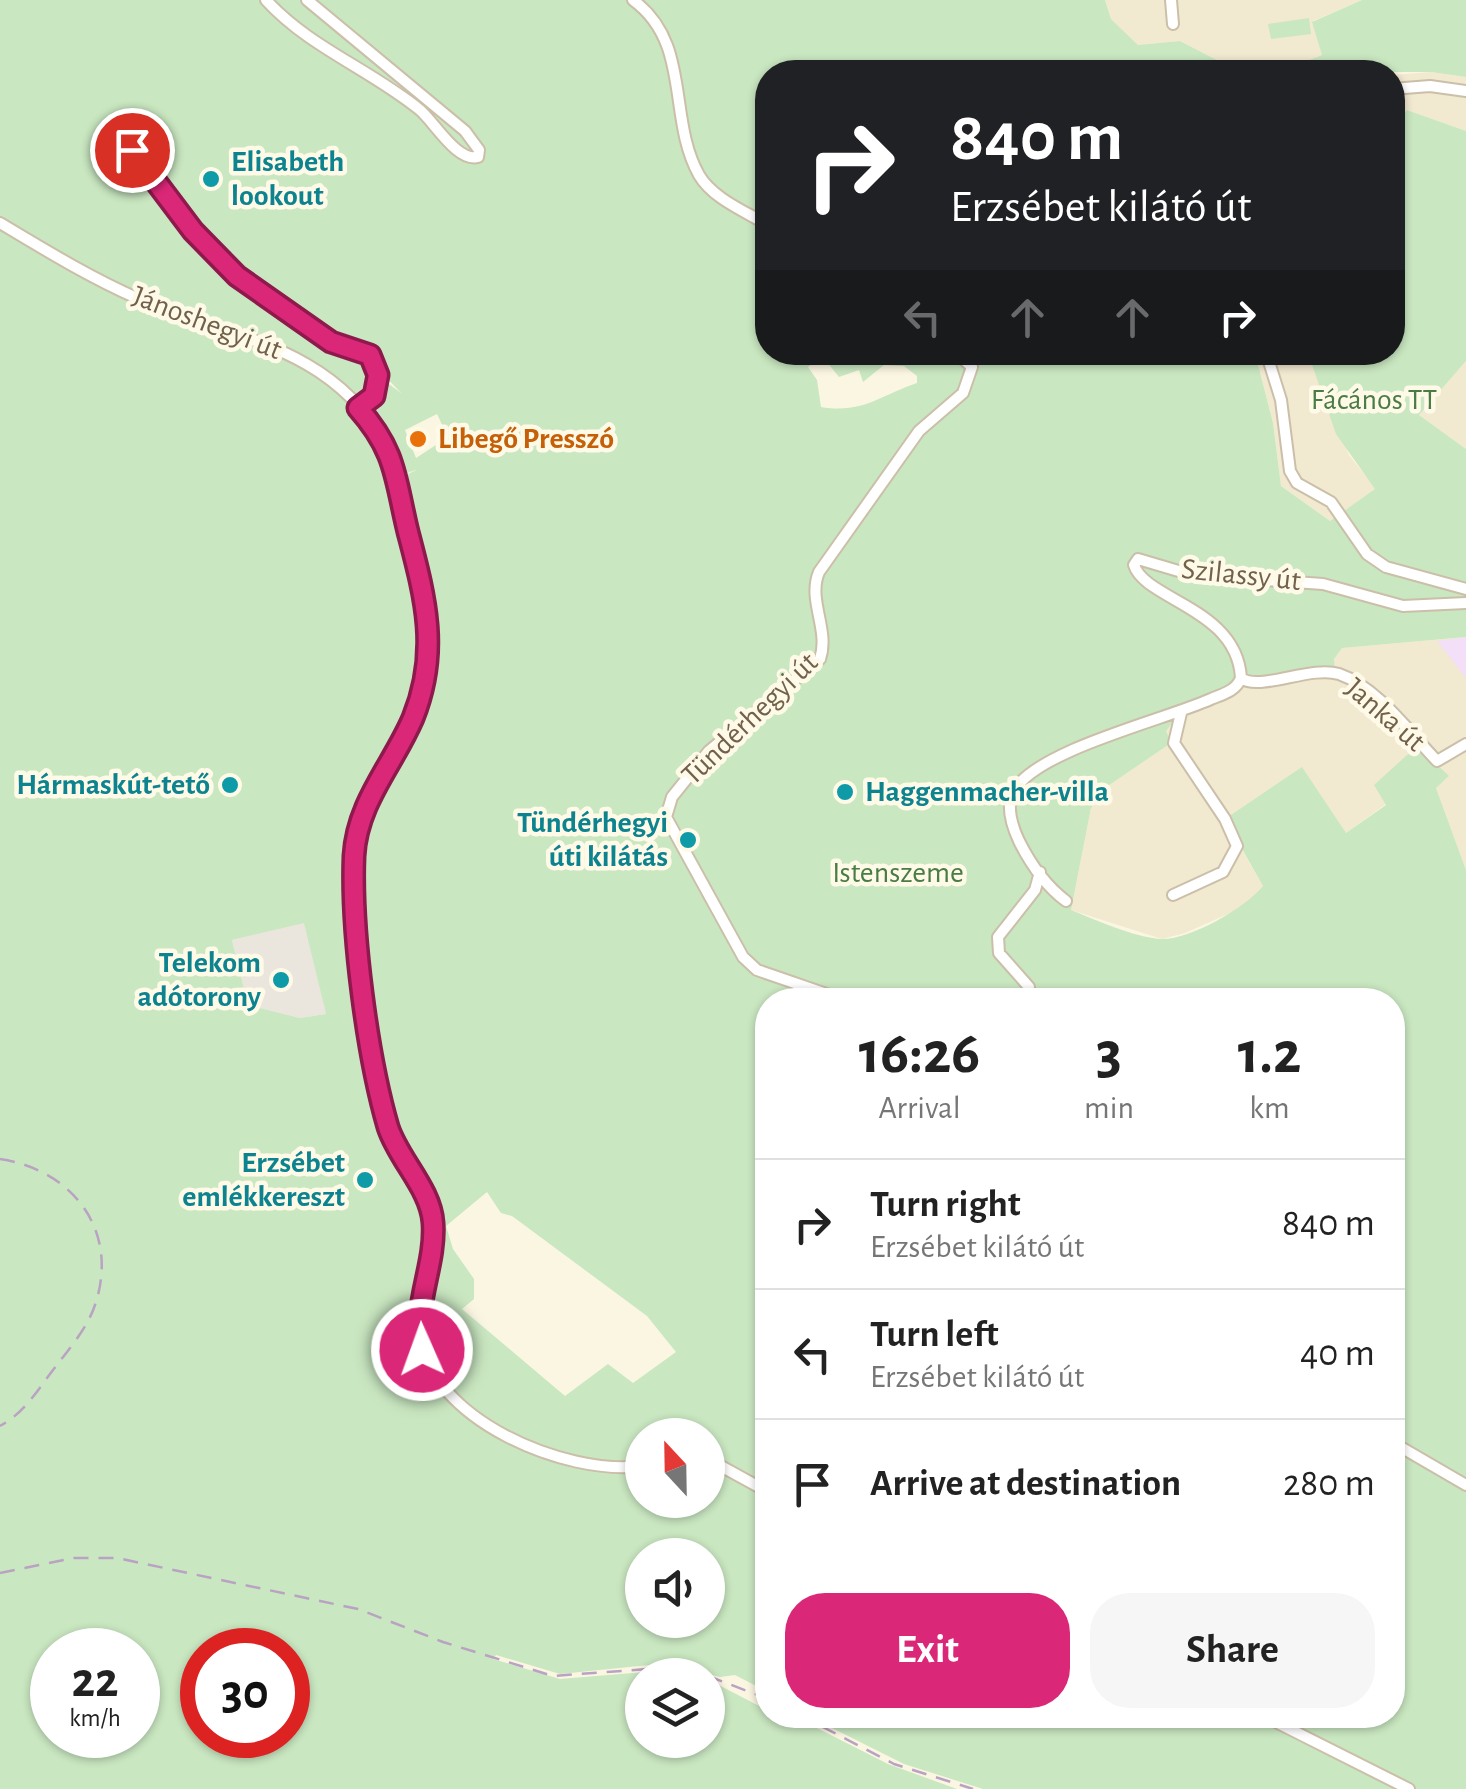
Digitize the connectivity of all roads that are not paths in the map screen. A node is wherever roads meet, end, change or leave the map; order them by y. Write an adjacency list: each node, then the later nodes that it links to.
1 (266, 0): 2 (street)
2 (307, 0)
3 (633, 0): 9 (street)
4 (1171, 0): 5 (street)
5 (1173, 24)
6 (1405, 88): 7 (street)
7 (1466, 91)
8 (158, 155): 13 (street)
9 (755, 217)
10 (0, 223): 13 (street, Jánoshegyi út)
11 (970, 365): 23 (street, Tündérhegyi út)
12 (1269, 365): 14 (street)
13 (358, 408): 25 (street, Jánoshegyi út)
14 (1466, 589)
15 (1466, 602): 16 (street, Szilassy út)
16 (1241, 678): 17 (street); 18 (street, Janka út)
17 (1180, 712): 19 (street); 20 (street)
18 (1466, 744)
19 (1040, 872): 21 (street); 22 (street)
20 (1173, 894)
21 (1066, 901)
22 (1029, 987)
23 (809, 988)
24 (1405, 1450): 28 (street)
25 (625, 1465)
26 (725, 1469): 27 (street)
27 (755, 1485)
28 (1466, 1485)
29 (1288, 1728): 30 (street)
30 (1408, 1789)

